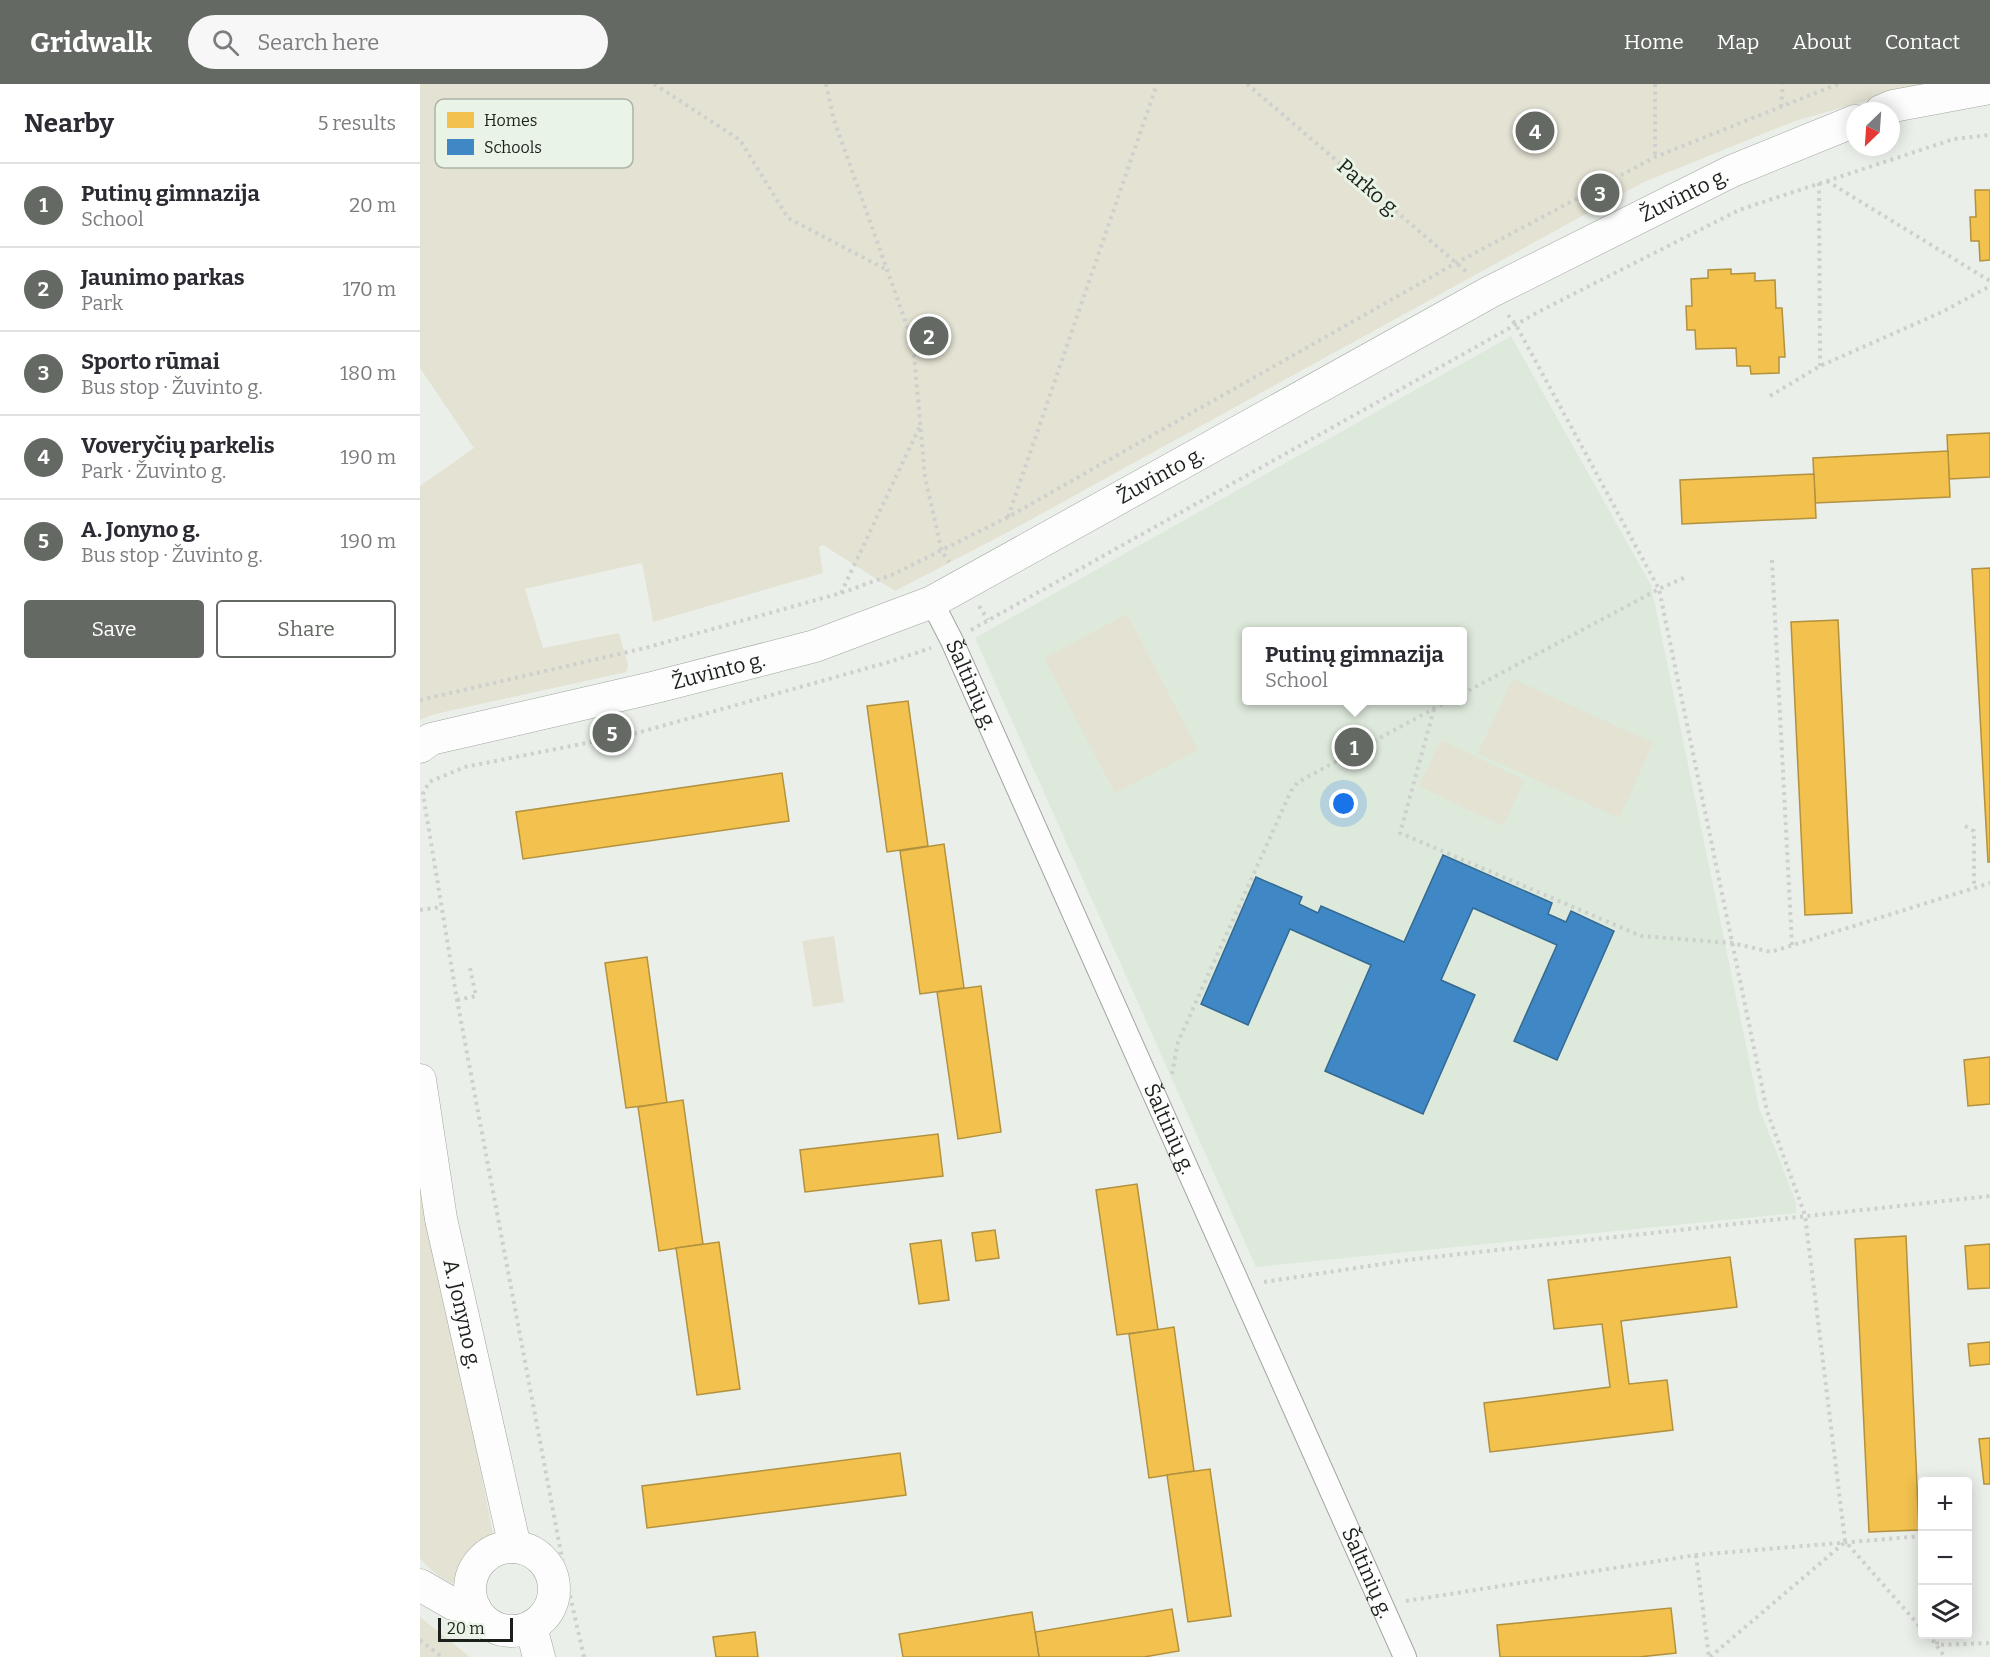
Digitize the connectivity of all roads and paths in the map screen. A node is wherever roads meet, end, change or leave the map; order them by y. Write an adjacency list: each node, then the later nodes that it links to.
1 (654, 84): 17 (path)
2 (826, 84): 17 (path)
3 (1157, 84): 24 (path)
4 (1247, 84): 16 (path, Parko g.)
5 (1654, 84): 13 (path)
6 (1783, 84): 10 (path)
7 (1838, 84): 10 (path)
8 (1990, 88): 9 (street)
9 (1900, 105)
10 (1781, 107): 13 (path)
11 (1846, 126): 19 (street, Žuvinto g.)
12 (1990, 135): 14 (path)
13 (1655, 157): 16 (path)
14 (1826, 181): 15 (path); 18 (path)
15 (1819, 183): 20 (path); 21 (path)
16 (1456, 263): 19 (path, Parko g.); 24 (path)
17 (889, 271): 23 (path)
18 (1990, 284): 21 (path)
19 (1490, 292): 20 (path, Parko g.); 28 (street, Žuvinto g.)
20 (1516, 325): 29 (path, Parko g.); 32 (path)
21 (1820, 366): 22 (path)
22 (1770, 396)
23 (920, 425): 25 (path); 30 (path)
24 (1008, 518): 25 (path)
25 (942, 552): 28 (path); 30 (path)
26 (1772, 560): 45 (path)
27 (1688, 576): 29 (path)
28 (965, 586): 31 (street, Žuvinto g.); 32 (path)
29 (1659, 589): 34 (path); 44 (path, Parko g.)
30 (841, 593): 35 (path)
31 (932, 602): 33 (street, Šaltinių g.); 38 (street, Žuvinto g.)
32 (988, 620): 33 (path)
33 (952, 640): 42 (path); 49 (street, Šaltinių g.)
34 (1467, 691)
35 (420, 700)
36 (1441, 705): 37 (path)
37 (1434, 709): 44 (path); 49 (path)
38 (426, 743)
39 (1965, 826): 41 (path)
40 (1990, 882): 41 (path)
41 (1974, 887): 45 (path)
42 (441, 907): 43 (path); 47 (path)
43 (420, 910)
44 (1732, 944): 45 (path); 51 (path, Parko g.)
45 (1792, 945)
46 (470, 968): 47 (path)
47 (457, 1000): 69 (path)
48 (420, 1080): 55 (street, A. Jonyno g.)
49 (1152, 1094): 52 (street, Šaltinių g.)
50 (1990, 1196): 51 (path)
51 (1805, 1215): 52 (path); 54 (path, Parko g.)
52 (1239, 1286): 59 (street, Šaltinių g.)
53 (1918, 1536): 54 (path)
54 (1845, 1541): 56 (path); 60 (path); 71 (path)
55 (515, 1547): 58 (street); 61 (street)
56 (1696, 1555): 59 (path); 71 (path)
57 (420, 1585): 58 (street)
58 (475, 1608): 61 (street)
59 (1385, 1609): 70 (street, Šaltinių g.)
60 (1918, 1623)
61 (531, 1627): 68 (street)
62 (1932, 1639): 66 (path)
63 (1937, 1639): 66 (path)
64 (420, 1640): 67 (path)
65 (1990, 1643): 66 (path)
66 (1937, 1645): 72 (path)
67 (442, 1657)
68 (539, 1657)
69 (584, 1657)
70 (1405, 1657)
71 (1709, 1657)
72 (1945, 1657)

